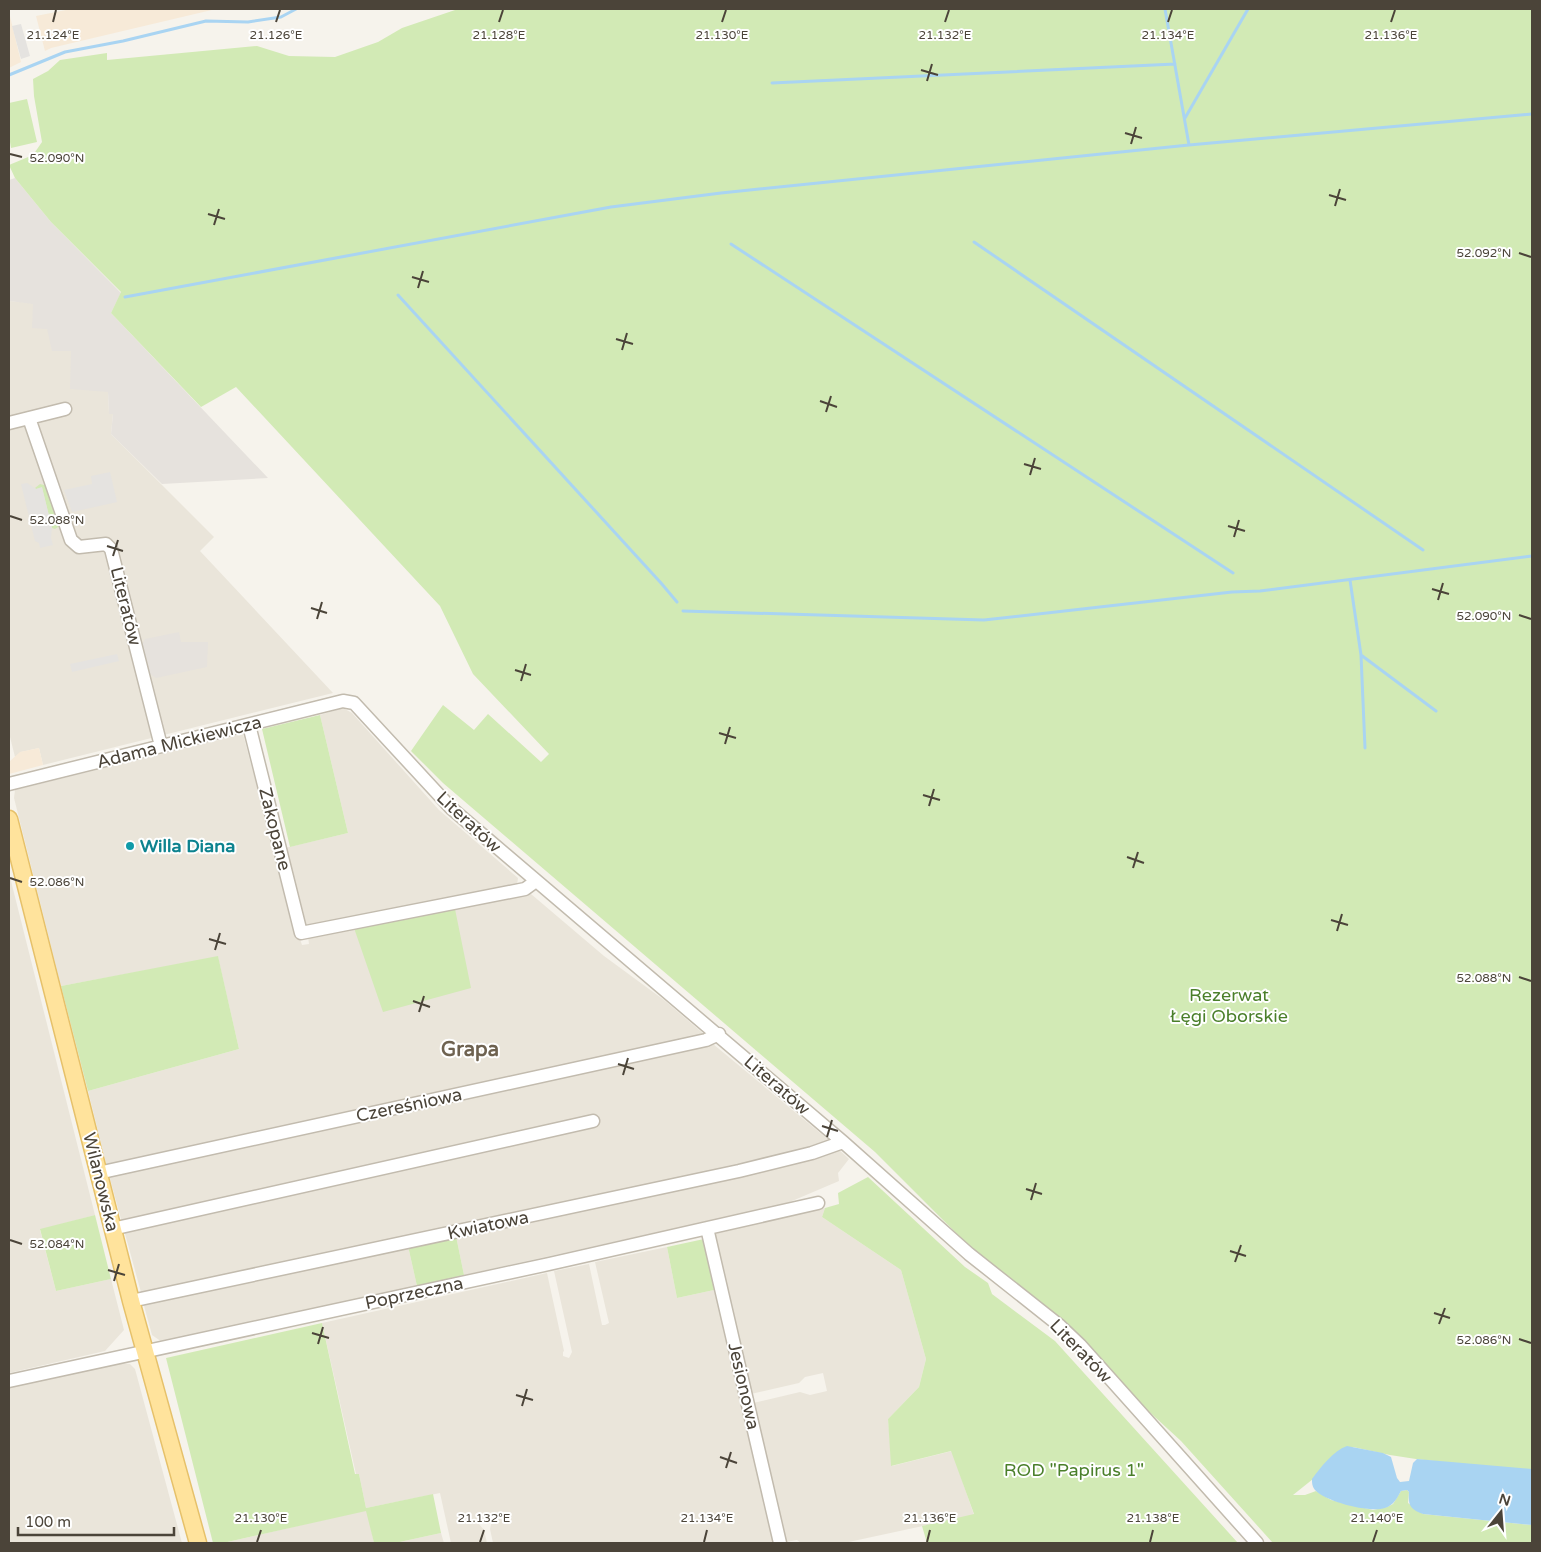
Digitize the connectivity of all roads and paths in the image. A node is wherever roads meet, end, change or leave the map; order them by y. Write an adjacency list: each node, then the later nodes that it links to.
1 (65, 409): 2 (street)
2 (29, 418): 3 (street); 6 (street, Literatów)
3 (9, 423)
4 (349, 701): 5 (street, Adama Mickiewicza); 9 (street, Literatów)
5 (249, 725): 6 (street, Adama Mickiewicza); 9 (street, Zakopane)
6 (161, 746): 7 (street, Adama Mickiewicza)
7 (9, 784)
8 (9, 819): 13 (main road, Wilanowska)
9 (536, 881): 10 (street, Literatów)
10 (718, 1034): 12 (street, Literatów); 13 (street, Czereśniowa)
11 (593, 1121): 16 (street)
12 (843, 1142): 17 (street, Kwiatowa); 22 (street, Literatów)
13 (98, 1173): 16 (main road, Wilanowska)
14 (818, 1203): 15 (street, Poprzeczna)
15 (707, 1228): 18 (street, Poprzeczna); 21 (street, Jesionowa)
16 (112, 1229): 17 (main road, Wilanowska)
17 (131, 1301): 18 (main road, Wilanowska)
18 (144, 1350): 19 (street, Poprzeczna); 20 (main road, Wilanowska)
19 (9, 1381)
20 (198, 1543)
21 (780, 1543)
22 (1257, 1543)

